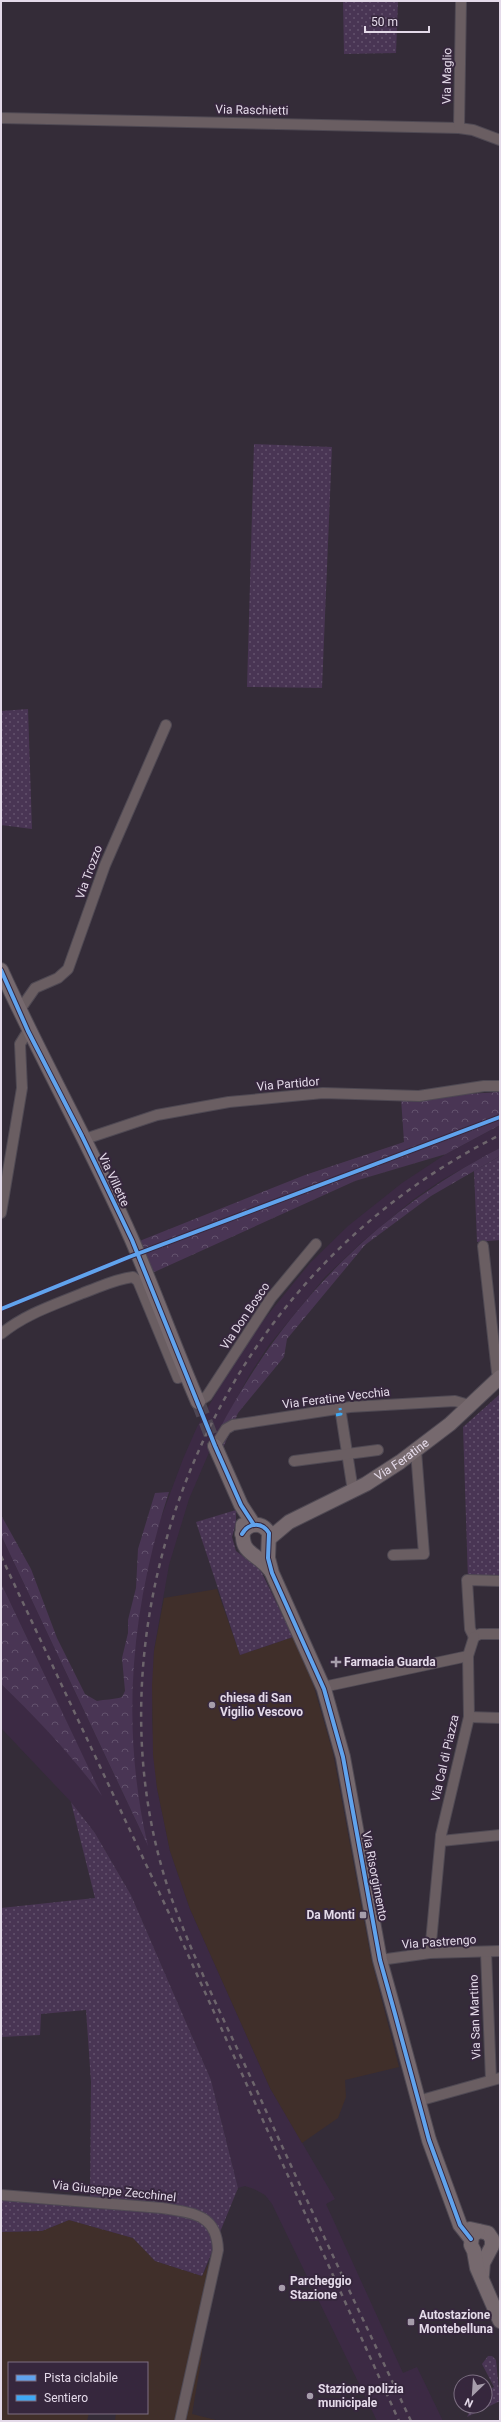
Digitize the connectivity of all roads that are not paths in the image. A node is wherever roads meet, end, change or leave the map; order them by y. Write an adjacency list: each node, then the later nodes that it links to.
1 (461, 1): 3 (street, Via Maglio)
2 (1, 118): 3 (street, Via Raschietti)
3 (459, 128): 4 (street, Via Raschietti)
4 (500, 140)
5 (166, 725): 7 (street, Via Trozzo)
6 (1, 970): 7 (street, Via Villette)
7 (19, 1011): 8 (street, Via Villette)
8 (28, 1031): 10 (street, Via Villette); 11 (street)
9 (500, 1086): 10 (street, Via Partidor)
10 (82, 1136): 16 (street, Via Villette)
11 (2, 1201): 12 (street)
12 (1, 1213)
13 (316, 1244): 18 (street, Via Don Bosco)
14 (484, 1246): 17 (street, Via Feratine)
15 (1, 1334): 16 (street)
16 (186, 1376): 18 (street, Via Villette)
17 (500, 1377): 19 (street, Via Feratine)
18 (198, 1402)
19 (470, 1405): 21 (street, Via Feratine Vecchia); 23 (street, Via Feratine)
20 (341, 1414): 24 (street)
21 (215, 1446): 27 (street, Via Risorgimento)
22 (378, 1450): 24 (street)
23 (416, 1451): 26 (street, Via Feratine); 33 (street)
24 (347, 1454): 25 (street); 26 (street)
25 (294, 1462)
26 (353, 1491): 28 (street, Via Feratine)
27 (241, 1505): 29 (street, Via Risorgimento); 30 (street, Via Risorgimento)
28 (289, 1522): 29 (street, Via Feratine); 31 (street, Via Feratine)
29 (258, 1525): 30 (street); 31 (street, Via Risorgimento)
30 (242, 1534): 32 (street, Via Risorgimento)
31 (269, 1542): 32 (street); 34 (street, Via Risorgimento)
32 (250, 1552): 34 (street, Via Risorgimento)
33 (393, 1555)
34 (272, 1573): 39 (street, Via Risorgimento)
35 (500, 1581): 37 (street)
36 (500, 1634): 37 (street)
37 (474, 1637): 38 (street, Via Cal di Piazza)
38 (468, 1656): 39 (street); 40 (street, Via Cal di Piazza)
39 (323, 1687): 47 (street, Via Risorgimento)
40 (469, 1717): 41 (street); 43 (street, Via Cal di Piazza)
41 (500, 1718)
42 (500, 1835): 43 (street)
43 (441, 1841): 46 (street, Via Cal di Piazza)
44 (500, 1951): 45 (street, Via Pastrengo)
45 (486, 1952): 46 (street, Via Pastrengo); 48 (street, Via San Martino)
46 (430, 1953): 47 (street, Via Pastrengo)
47 (380, 1960): 49 (street, Via Risorgimento)
48 (495, 2079): 49 (street)
49 (418, 2101): 52 (street, Via Risorgimento)
50 (1, 2195): 54 (street, Via Giuseppe Zecchinel)
51 (500, 2228): 52 (street)
52 (484, 2241): 53 (street)
53 (500, 2321)
54 (180, 2421)

